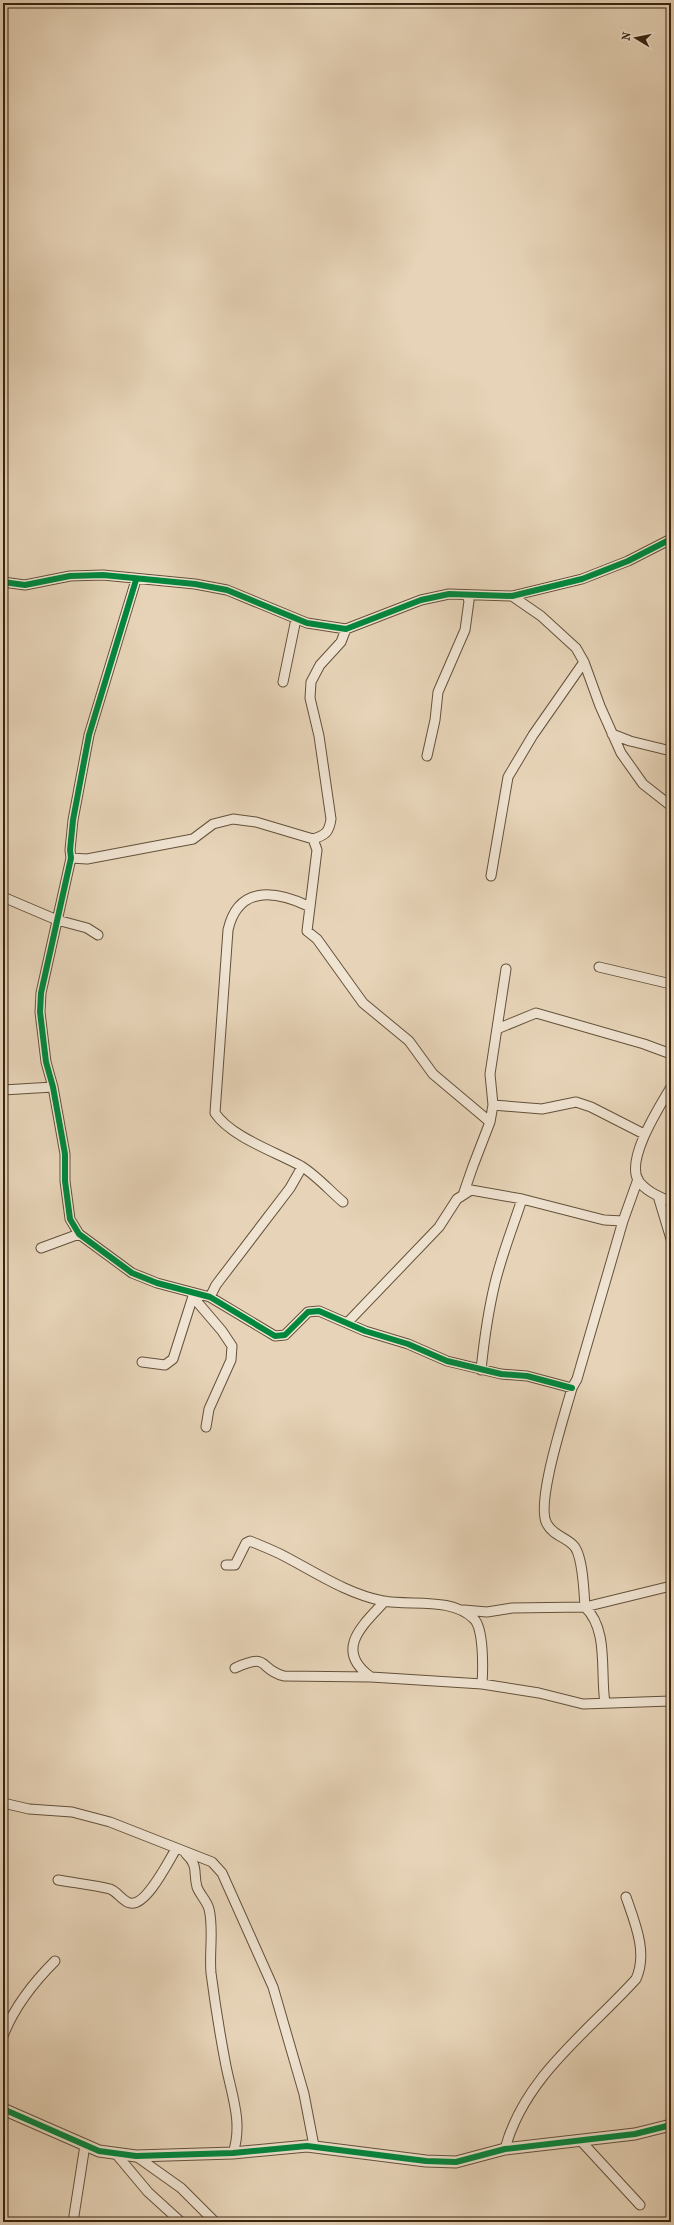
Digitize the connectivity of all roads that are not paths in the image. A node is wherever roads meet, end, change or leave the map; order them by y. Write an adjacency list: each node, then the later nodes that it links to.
1 (671, 539): 5 (street)
2 (136, 580): 3 (street); 6 (street); 15 (street)
3 (3, 582)
4 (467, 595): 5 (street); 7 (street); 12 (street)
5 (512, 596): 8 (street)
6 (296, 619): 7 (street); 9 (street)
7 (346, 630): 14 (street)
8 (584, 662): 10 (street); 16 (street)
9 (283, 682)
10 (612, 734): 11 (street); 13 (street)
11 (671, 751)
12 (427, 756)
13 (671, 806)
14 (313, 839): 15 (street); 18 (street)
15 (71, 858): 19 (street)
16 (491, 876)
17 (3, 897): 19 (street)
18 (308, 906): 31 (street); 33 (street)
19 (57, 920): 20 (street); 26 (street)
20 (98, 935)
21 (599, 967): 23 (street)
22 (506, 969): 24 (street)
23 (671, 984)
24 (497, 1029): 25 (street); 30 (street)
25 (671, 1054)
26 (54, 1087): 28 (street); 41 (street)
27 (671, 1087): 29 (street)
28 (3, 1090)
29 (668, 1098): 32 (street)
30 (493, 1105): 31 (street); 32 (street)
31 (490, 1122): 35 (street)
32 (644, 1134): 34 (street)
33 (302, 1167): 38 (street); 45 (street)
34 (638, 1179): 36 (street); 40 (street)
35 (464, 1192): 37 (street); 46 (street)
36 (658, 1196): 39 (street); 42 (street)
37 (522, 1198): 40 (street); 48 (street)
38 (343, 1202)
39 (671, 1202)
40 (623, 1221): 49 (street)
41 (79, 1234): 43 (street); 44 (street)
42 (671, 1239)
43 (41, 1248)
44 (194, 1295): 45 (street); 47 (street); 50 (street)
45 (210, 1297): 46 (street)
46 (348, 1322): 48 (street)
47 (142, 1362)
48 (481, 1370): 49 (street)
49 (572, 1388): 54 (street)
50 (206, 1427)
51 (226, 1564): 53 (street)
52 (671, 1586): 54 (street)
53 (385, 1601): 55 (street); 57 (street)
54 (585, 1607): 55 (street); 60 (street)
55 (464, 1610): 58 (street)
56 (235, 1668): 57 (street)
57 (371, 1677): 58 (street)
58 (482, 1684): 60 (street)
59 (671, 1701): 60 (street)
60 (605, 1703)
61 (3, 1803): 62 (street)
62 (176, 1849): 63 (street); 64 (street)
63 (186, 1853): 72 (street); 74 (street)
64 (58, 1880)
65 (626, 1897): 73 (street)
66 (55, 1961): 67 (street)
67 (3, 2036)
68 (3, 2109): 71 (street)
69 (671, 2125): 70 (street)
70 (581, 2141): 73 (street); 77 (street)
71 (85, 2145): 75 (street); 78 (street)
72 (314, 2146): 73 (street); 74 (street)
73 (505, 2149)
74 (233, 2153): 76 (street)
75 (117, 2155): 76 (street); 79 (street)
76 (136, 2156): 80 (street)
77 (640, 2205)
78 (73, 2222)
79 (181, 2222)
80 (215, 2222)

